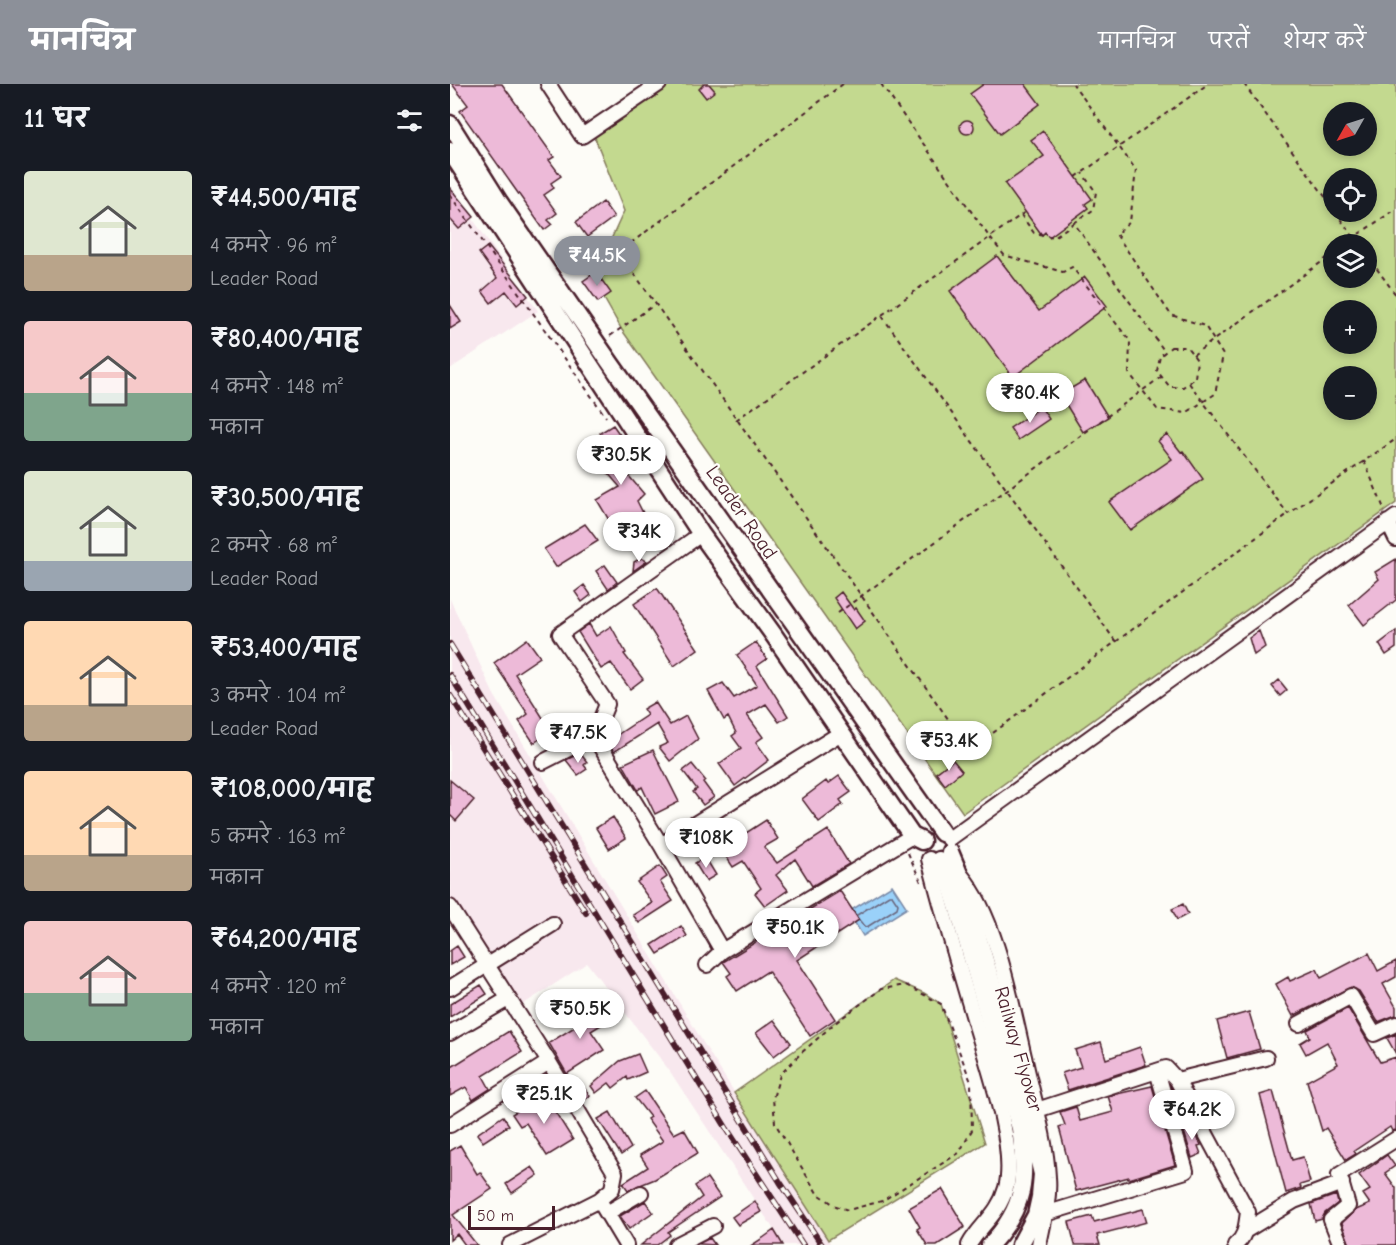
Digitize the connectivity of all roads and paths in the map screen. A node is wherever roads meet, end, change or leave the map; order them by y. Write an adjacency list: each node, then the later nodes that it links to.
1 (548, 84): 2 (street)
2 (659, 84)
3 (843, 84): 23 (path)
4 (881, 84): 19 (path)
5 (1073, 84): 9 (path)
6 (1208, 84): 9 (path)
7 (1244, 84): 13 (path)
8 (452, 133): 26 (main road, Leader Road)
9 (1119, 146): 11 (path); 25 (path)
10 (450, 151): 39 (main road)
11 (1082, 173): 12 (path); 17 (path)
12 (1077, 177)
13 (1323, 195)
14 (1396, 208): 18 (path)
15 (1025, 212): 16 (path)
16 (1021, 215): 17 (path); 19 (path)
17 (1074, 223): 27 (path)
18 (1360, 234)
19 (990, 238): 24 (path); 31 (path)
20 (1323, 261): 25 (path)
21 (1377, 269): 22 (path)
22 (1396, 294)
23 (655, 304): 26 (path); 33 (path)
24 (882, 315): 33 (path); 36 (path)
25 (1214, 341): 28 (path); 32 (path)
26 (598, 345): 49 (main road, Leader Road)
27 (1165, 352): 28 (path); 29 (path)
28 (1193, 355): 30 (path)
29 (1161, 376): 30 (path); 31 (path)
30 (1189, 383): 32 (path)
31 (1143, 390): 32 (path); 36 (path)
32 (1203, 402): 37 (path)
33 (736, 420): 41 (path)
34 (1396, 439): 35 (path)
35 (1364, 461): 37 (path); 38 (path)
36 (1006, 489): 41 (path); 43 (path)
37 (1288, 514): 43 (path)
38 (1392, 520): 40 (street); 49 (street)
39 (701, 534): 44 (main road); 45 (street)
40 (1396, 539)
41 (861, 595): 42 (path); 43 (path)
42 (838, 613)
43 (1116, 642)
44 (841, 733): 47 (main road); 48 (street)
45 (594, 736): 46 (street); 48 (street)
46 (543, 762)
47 (917, 839): 49 (main road); 56 (street)
48 (661, 845): 56 (street)
49 (942, 849): 50 (main road, Railway Flyover); 51 (main road, Railway Flyover); 82 (street)
50 (958, 871): 51 (main road, Railway Flyover); 68 (street)
51 (962, 904): 83 (main road, Railway Flyover); 84 (main road, Railway Flyover)
52 (450, 907): 54 (street)
53 (553, 924): 57 (street)
54 (463, 928): 55 (street); 57 (street)
55 (450, 935)
56 (722, 951): 58 (street)
57 (487, 965): 59 (street); 60 (street)
58 (707, 965)
59 (450, 987)
60 (508, 999): 63 (street); 65 (street)
61 (1299, 1024): 62 (street)
62 (1396, 1024)
63 (450, 1033)
64 (1266, 1058): 67 (street)
65 (549, 1062): 69 (street); 73 (street)
66 (1157, 1071): 67 (street); 68 (street); 76 (street)
67 (1177, 1080): 78 (street)
68 (1036, 1110): 76 (street)
69 (450, 1125)
70 (1396, 1138): 71 (street)
71 (1342, 1184): 78 (street); 87 (street)
72 (640, 1193): 75 (street)
73 (599, 1200): 75 (street); 79 (street)
74 (848, 1210): 74 (path)
75 (607, 1213): 80 (street)
76 (1045, 1214): 85 (street)
77 (713, 1226): 81 (street)
78 (1245, 1231): 86 (street)
79 (510, 1245)
80 (626, 1245)
81 (676, 1245)
82 (969, 1245)
83 (990, 1245)
84 (1020, 1245)
85 (1039, 1245)
86 (1235, 1245)
87 (1341, 1245)

